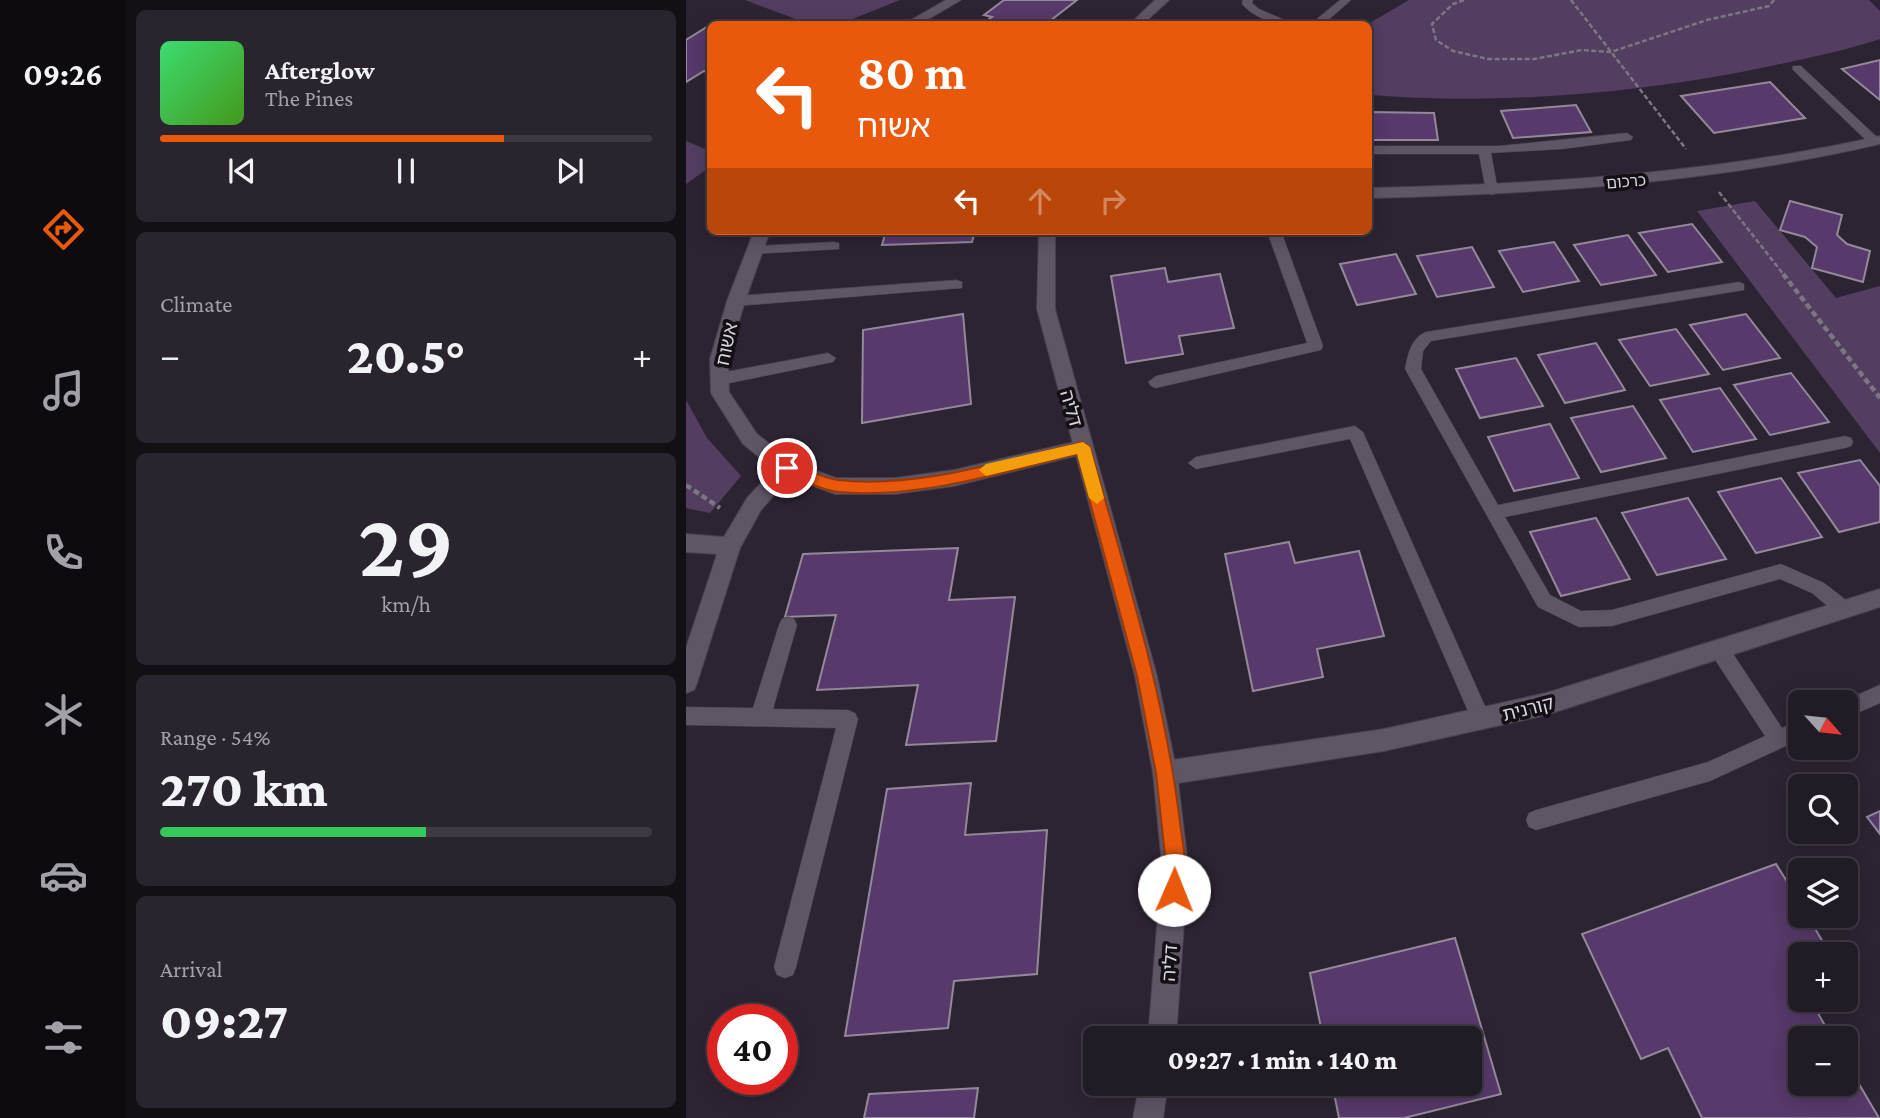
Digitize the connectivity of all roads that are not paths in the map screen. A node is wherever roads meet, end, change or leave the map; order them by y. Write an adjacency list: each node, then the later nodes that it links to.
1 (955, 0): 5 (street)
2 (1163, 0): 6 (street)
3 (1248, 0): 7 (lane)
4 (1346, 0): 8 (lane)
5 (916, 21)
6 (1139, 21)
7 (1281, 21)
8 (1321, 21)
9 (1797, 68): 11 (lane)
10 (1627, 137): 13 (lane)
11 (1877, 141): 14 (street, כרכום)
12 (1372, 150): 13 (lane)
13 (1484, 150): 14 (lane)
14 (1492, 191): 15 (street, כרכום)
15 (1372, 193)
16 (761, 235): 20 (street, אשוח)
17 (1047, 235): 28 (street, דליה)
18 (1275, 235): 26 (lane)
19 (834, 246): 20 (lane)
20 (755, 250): 23 (street, אשוח)
21 (957, 285): 23 (lane)
22 (1739, 287): 31 (lane)
23 (736, 301): 25 (street, אשוח)
24 (828, 358): 25 (lane)
25 (719, 379): 30 (street, אשוח)
26 (1156, 382)
27 (1845, 442): 31 (lane)
28 (1083, 447): 30 (street, אשוח); 46 (street, דליה)
29 (1196, 463): 43 (lane)
30 (787, 468): 33 (street)
31 (1495, 512): 35 (lane)
32 (686, 543): 33 (street)
33 (730, 546): 38 (street)
34 (1880, 598): 35 (street, קורנית)
35 (1844, 609): 37 (street, קורנית)
36 (788, 625): 42 (lane)
37 (1719, 649): 43 (street, קורנית); 45 (lane)
38 (686, 683)
39 (1880, 694): 40 (lane)
40 (1858, 704)
41 (686, 716): 42 (lane)
42 (760, 718): 48 (lane)
43 (1481, 719): 46 (street, קורנית)
44 (1788, 735): 45 (lane)
45 (1778, 739): 47 (lane)
46 (1165, 773): 49 (street, דליה)
47 (1536, 820)
48 (785, 967)
49 (1163, 1026)
50 (1152, 1096): 51 (street)
51 (1148, 1118)

